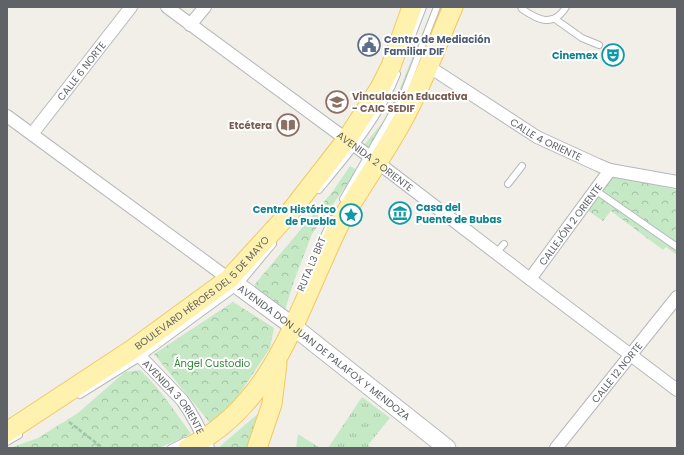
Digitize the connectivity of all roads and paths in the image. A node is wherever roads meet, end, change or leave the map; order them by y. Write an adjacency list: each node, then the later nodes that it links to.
1 (131, 7): 17 (street, CALLE 6 NORTE)
2 (168, 7): 11 (street, AVENIDA 2 ORIENTE)
3 (205, 7): 11 (street)
4 (412, 7): 18 (main road, BOULEVARD HÉROES DEL 5 DE MAYO)
5 (423, 7): 13 (lane)
6 (436, 7): 19 (lane)
7 (453, 7): 14 (main road)
8 (566, 7): 10 (lane)
9 (520, 8): 10 (lane)
10 (555, 19): 12 (lane)
11 (190, 25): 18 (street, AVENIDA 2 ORIENTE)
12 (599, 45)
13 (407, 49)
14 (428, 66): 19 (main road); 21 (street, CALLE 4 ORIENTE)
15 (399, 68): 18 (lane)
16 (7, 116): 17 (street, AVENIDA DON JUAN DE PALAFOX Y MENDOZA)
17 (32, 134): 32 (street, AVENIDA DON JUAN DE PALAFOX Y MENDOZA)
18 (351, 143): 19 (street, AVENIDA 2 ORIENTE); 25 (lane); 32 (main road, BOULEVARD HÉROES DEL 5 DE MAYO)
19 (373, 159): 26 (lane); 31 (street, AVENIDA 2 ORIENTE); 34 (main road)
20 (522, 166): 23 (lane)
21 (610, 170): 22 (street, CALLE 4 ORIENTE); 24 (street, CALLEJÓN 2 ORIENTE)
22 (677, 182)
23 (508, 184)
24 (595, 190): 29 (lane); 31 (street, CALLEJÓN 2 ORIENTE)
25 (313, 197)
26 (342, 202)
27 (334, 216): 30 (lane, RUTA L3 BRT)
28 (278, 238): 32 (lane)
29 (677, 248)
30 (317, 250)
31 (530, 280): 36 (street, AVENIDA 2 ORIENTE)
32 (233, 282): 34 (main road, AVENIDA DON JUAN DE PALAFOX Y MENDOZA); 35 (main road, BOULEVARD HÉROES DEL 5 DE MAYO)
33 (677, 297): 36 (street, CALLE 12 NORTE)
34 (289, 322): 37 (main road); 47 (main road, AVENIDA DON JUAN DE PALAFOX Y MENDOZA)
35 (137, 353): 39 (lane); 41 (main road, BOULEVARD HÉROES DEL 5 DE MAYO); 42 (street, AVENIDA 3 ORIENTE)
36 (630, 355): 38 (street, AVENIDA 2 ORIENTE); 48 (street, CALLE 12 NORTE)
37 (278, 356): 42 (main road); 46 (main road)
38 (677, 390)
39 (75, 398)
40 (70, 422): 44 (path)
41 (15, 432): 43 (lane)
42 (199, 439): 45 (lane)
43 (7, 442)
44 (103, 448)
45 (171, 448)
46 (257, 448)
47 (447, 448)
48 (556, 448)

